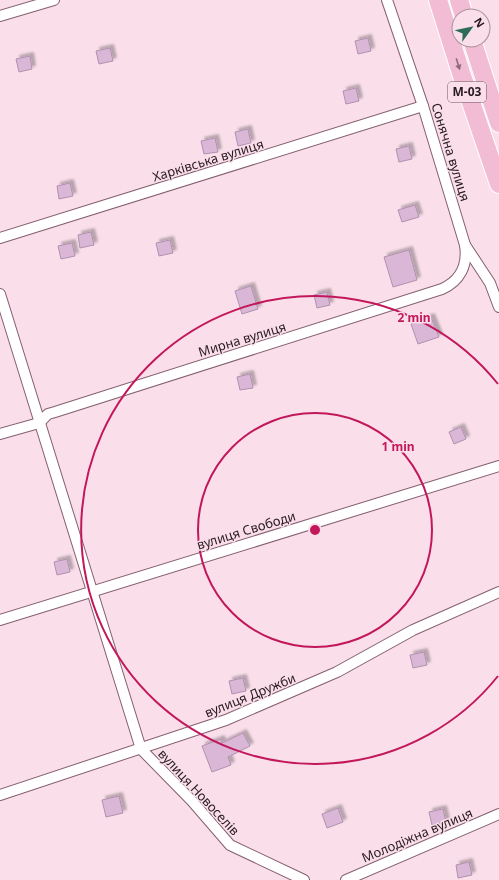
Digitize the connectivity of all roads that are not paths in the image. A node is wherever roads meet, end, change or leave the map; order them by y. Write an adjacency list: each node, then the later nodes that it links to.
1 (54, 0): 4 (street)
2 (387, 0): 6 (street, Сонячна вулиця)
3 (438, 0): 8 (highway, М-03, one-way to 8)
4 (0, 16)
5 (475, 48): 7 (highway, М-03)
6 (423, 106): 9 (street, Харківська вулиця); 10 (street, Сонячна вулиця)
7 (499, 123)
8 (499, 184)
9 (0, 238)
10 (465, 245): 12 (street, Сонячна вулиця); 13 (street, Мирна вулиця)
11 (0, 294): 13 (street)
12 (499, 307)
13 (39, 423): 14 (street, Мирна вулиця); 16 (street)
14 (0, 434)
15 (499, 466): 16 (street, вулиця Свободи)
16 (91, 591): 18 (street, вулиця Свободи); 19 (street)
17 (499, 592): 19 (street, вулиця Дружби)
18 (0, 620)
19 (141, 750): 20 (street, вулиця Дружби); 22 (street, вулиця Новоселів)
20 (0, 795)
21 (499, 814): 23 (street, Молодіжна вулиця)
22 (304, 880)
23 (346, 880)

